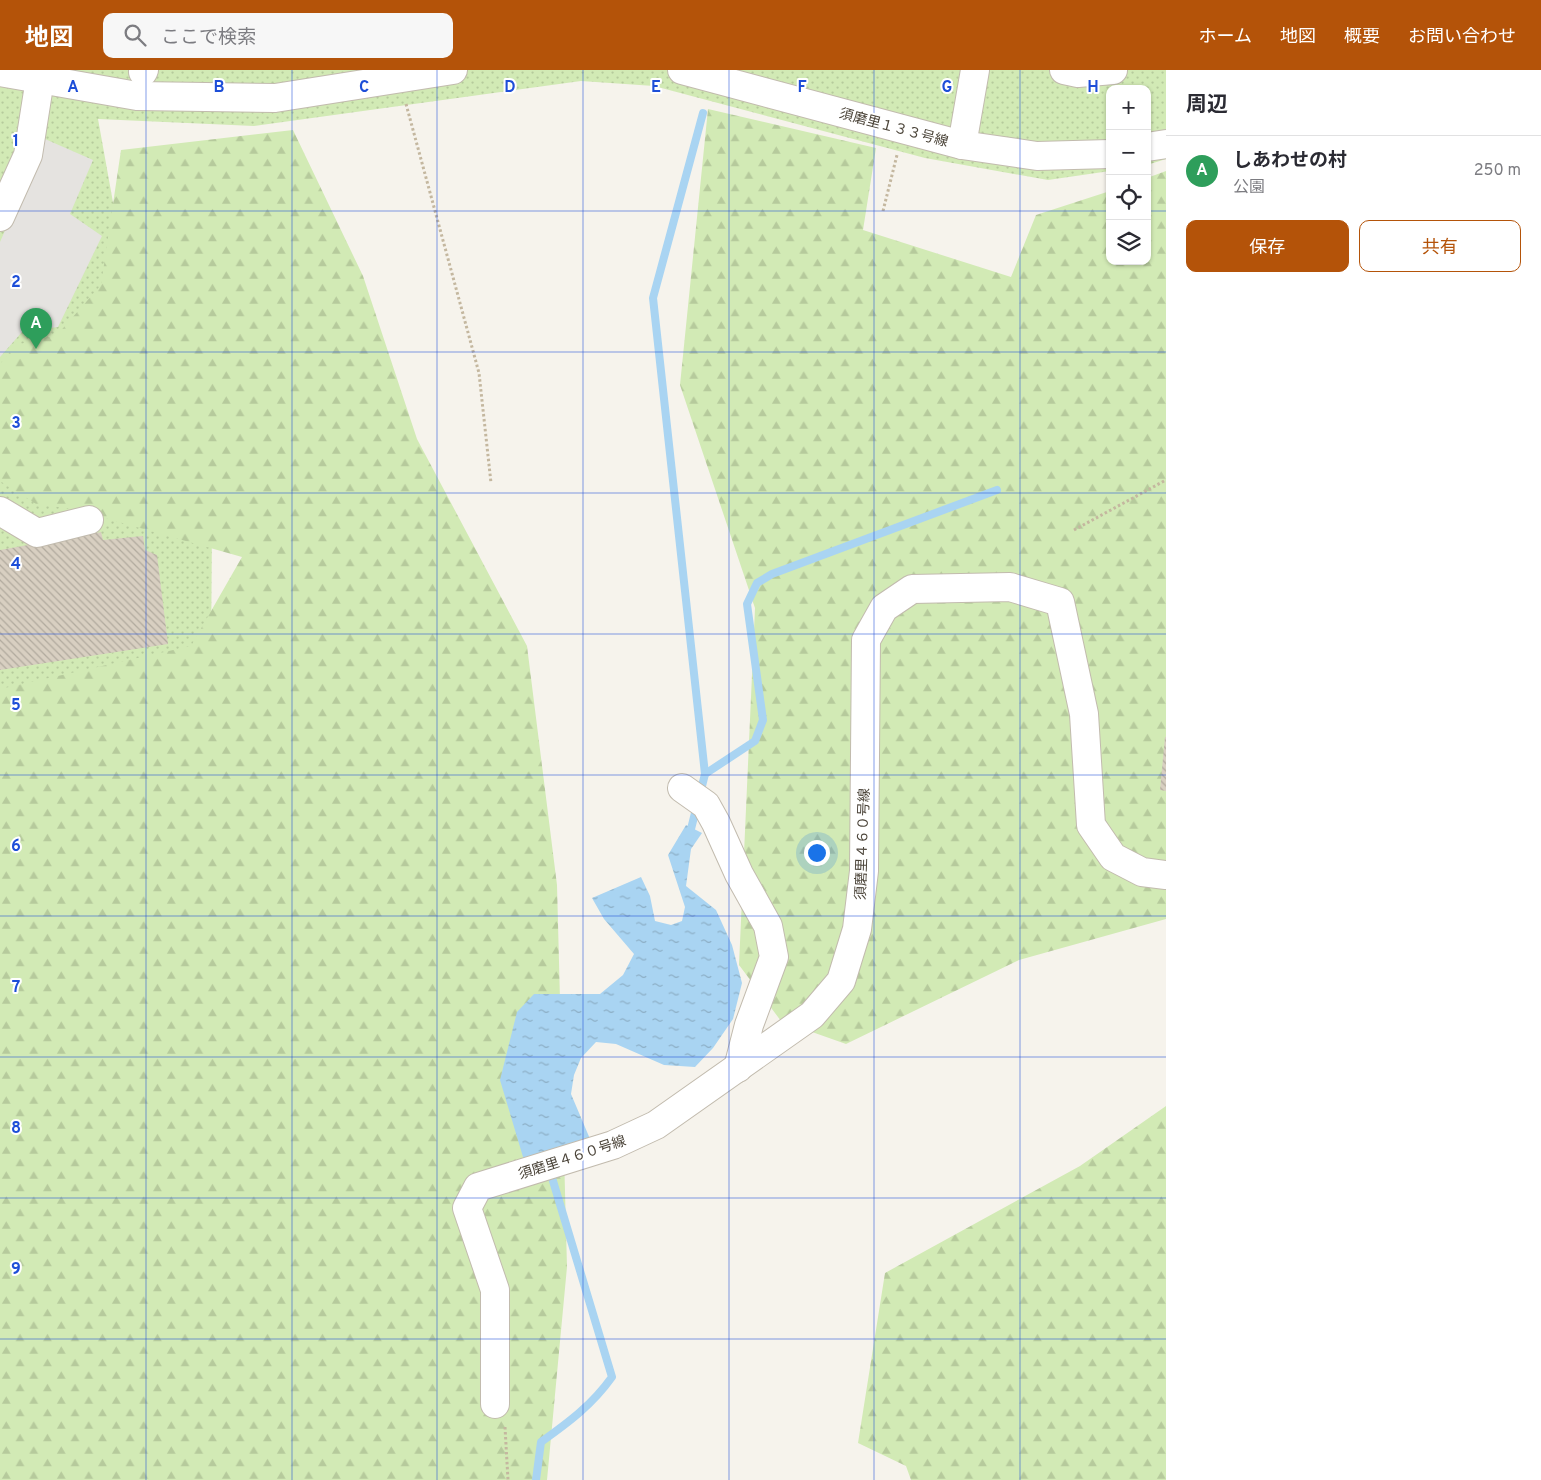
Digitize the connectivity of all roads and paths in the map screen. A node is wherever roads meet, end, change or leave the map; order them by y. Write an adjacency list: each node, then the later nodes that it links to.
1 (453, 70): 7 (street)
2 (682, 70): 12 (street, 須磨里１３３号線)
3 (975, 70): 12 (street)
4 (1064, 70): 5 (street)
5 (1113, 70)
6 (0, 72): 8 (street)
7 (423, 72): 9 (street)
8 (40, 79): 9 (street); 17 (street)
9 (143, 79)
10 (404, 96): 19 (path)
11 (1166, 144): 13 (street)
12 (962, 145): 15 (street, 須磨里１３３号線)
13 (1151, 146)
14 (898, 149): 16 (path)
15 (1106, 154)
16 (882, 211)
17 (0, 217)
18 (1166, 480): 22 (path)
19 (491, 483)
20 (0, 510): 21 (street)
21 (88, 520)
22 (1074, 530)
23 (682, 788): 25 (street)
24 (1166, 874): 25 (street, 須磨里４６０号線)
25 (738, 1068): 26 (street, 須磨里４６０号線)
26 (494, 1404): 27 (path)
27 (508, 1480)

